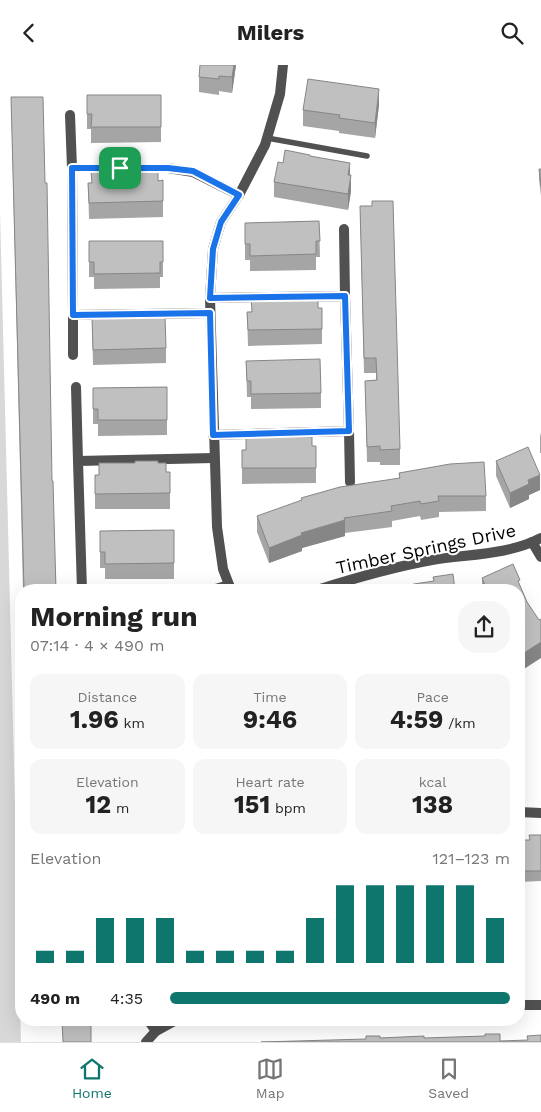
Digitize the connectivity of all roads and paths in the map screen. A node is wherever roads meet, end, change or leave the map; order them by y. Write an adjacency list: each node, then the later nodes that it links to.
1 (283, 65): 3 (street)
2 (70, 115): 5 (street)
3 (266, 138): 4 (lane); 6 (street)
4 (367, 156)
5 (72, 168): 6 (street); 11 (street)
6 (239, 195): 9 (street)
7 (344, 229): 8 (street)
8 (345, 296): 9 (street); 14 (street)
9 (210, 298): 10 (street)
10 (210, 313): 11 (street); 15 (street)
11 (73, 315): 12 (street)
12 (73, 355)
13 (76, 387): 17 (street)
14 (349, 431): 15 (street); 18 (street)
15 (213, 435): 16 (street)
16 (214, 458): 17 (street); 22 (street)
17 (78, 461): 21 (street)
18 (350, 482)
19 (537, 540): 20 (street); 23 (street, Timber Springs Drive)
20 (541, 557)
21 (82, 584)
22 (229, 584)
23 (336, 584)
24 (525, 812): 25 (street)
25 (541, 813)
26 (525, 1005): 27 (street)
27 (541, 1005)
28 (152, 1026): 30 (street)
29 (165, 1026): 30 (street)
30 (156, 1031): 31 (street)
31 (146, 1042)

